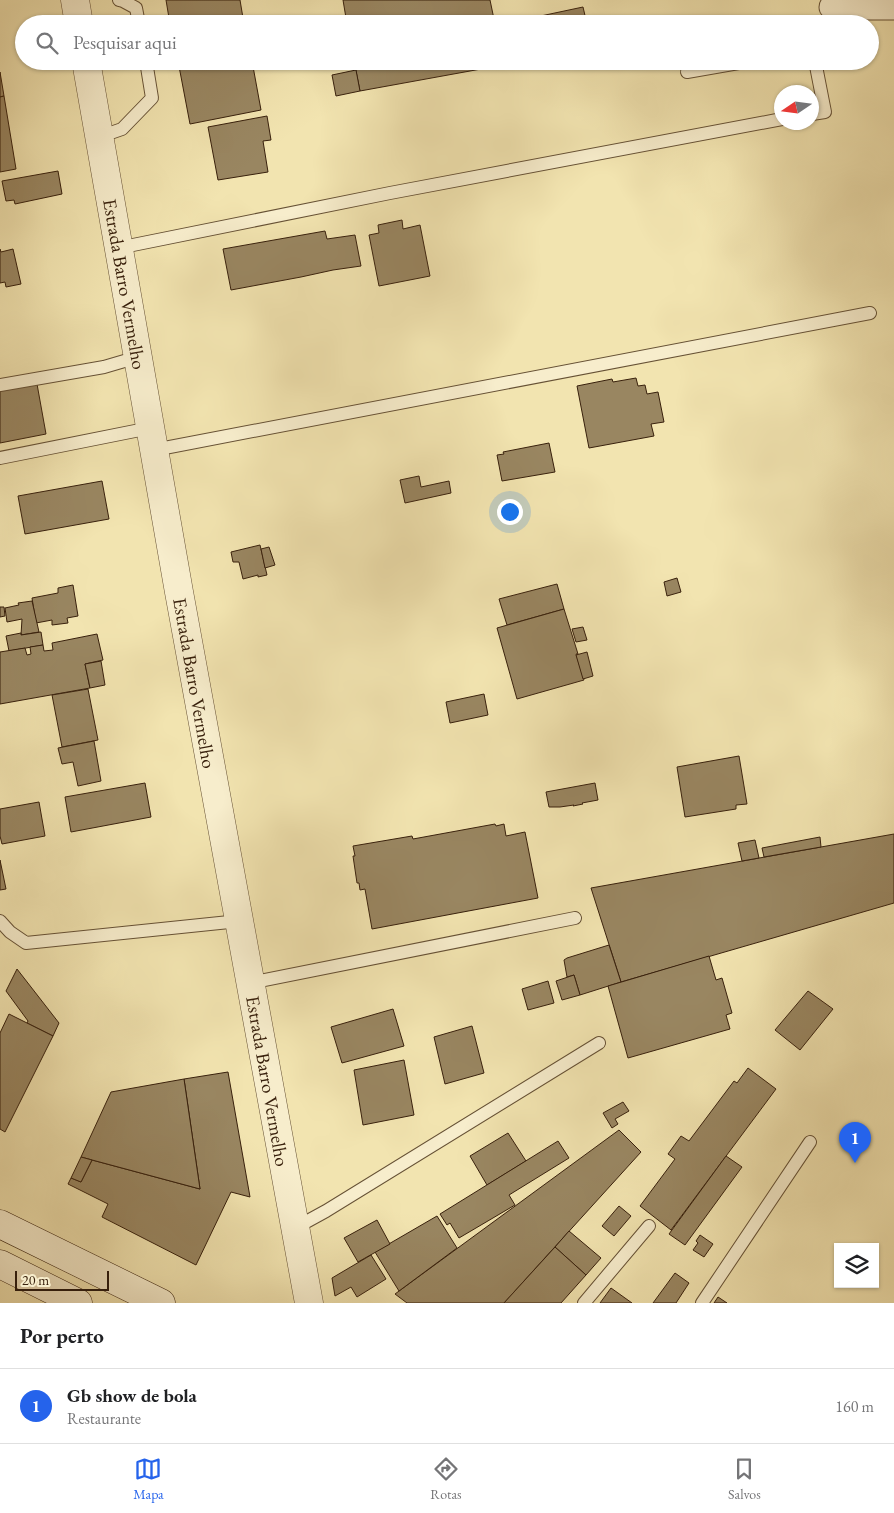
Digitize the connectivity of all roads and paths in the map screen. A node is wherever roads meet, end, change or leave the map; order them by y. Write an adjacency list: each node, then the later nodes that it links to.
1 (119, 0): 4 (lane)
2 (832, 7): 3 (street)
3 (894, 7)
4 (137, 15)
5 (88, 70): 12 (street, Estrada Barro Vermelho)
6 (147, 70): 12 (lane)
7 (698, 70): 9 (lane)
8 (817, 70): 10 (lane)
9 (687, 72)
10 (819, 113)
11 (774, 121): 13 (lane)
12 (99, 137): 13 (street, Estrada Barro Vermelho)
13 (118, 248): 15 (street, Estrada Barro Vermelho)
14 (870, 313): 17 (lane)
15 (138, 357): 16 (lane); 17 (street, Estrada Barro Vermelho)
16 (0, 385)
17 (152, 439): 18 (lane); 21 (street, Estrada Barro Vermelho)
18 (0, 458)
19 (575, 918): 22 (lane)
20 (0, 921): 21 (lane)
21 (239, 921): 22 (street, Estrada Barro Vermelho)
22 (250, 983): 27 (street, Estrada Barro Vermelho)
23 (599, 1043): 27 (lane)
24 (810, 1142): 33 (lane)
25 (0, 1224): 30 (street)
26 (648, 1226): 32 (lane)
27 (295, 1228): 31 (street, Estrada Barro Vermelho)
28 (0, 1264): 29 (street)
29 (78, 1303)
30 (161, 1303)
31 (309, 1303)
32 (584, 1303)
33 (702, 1303)

